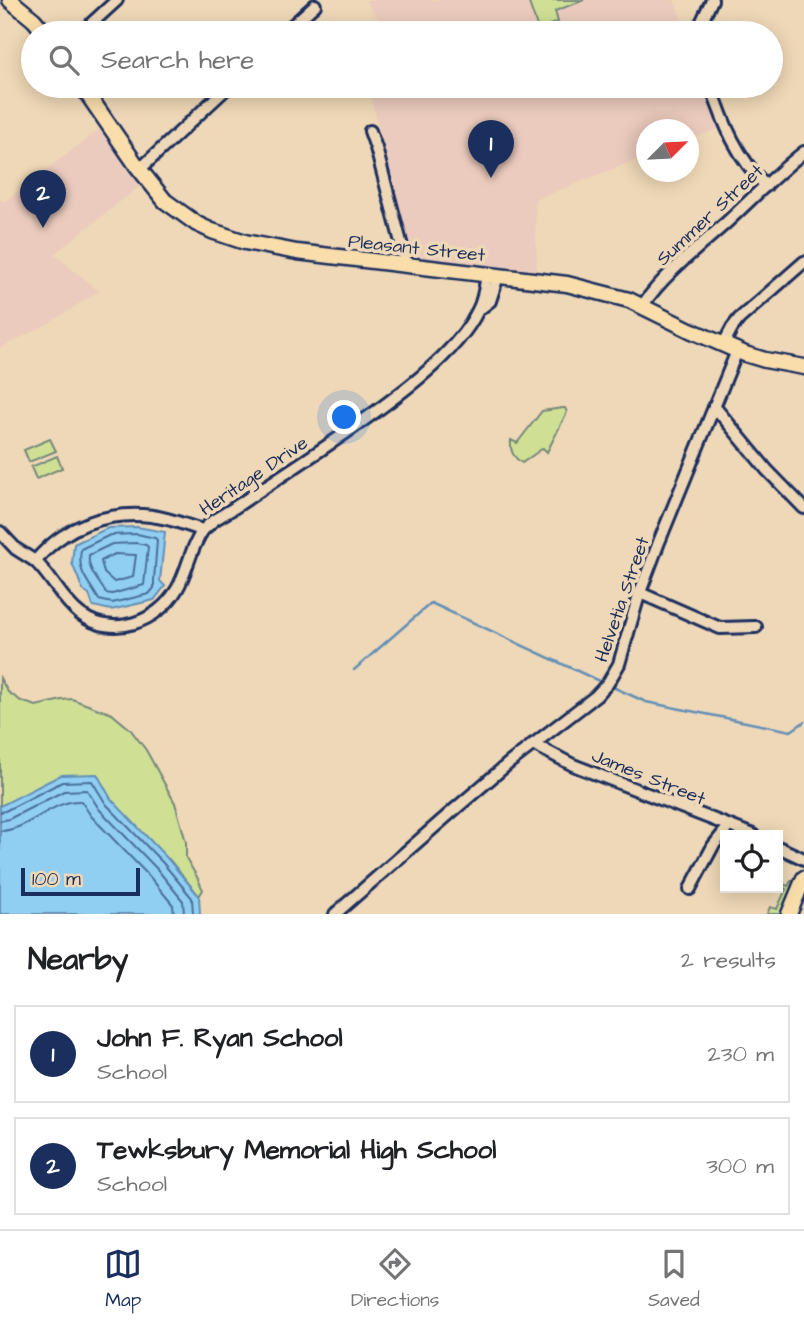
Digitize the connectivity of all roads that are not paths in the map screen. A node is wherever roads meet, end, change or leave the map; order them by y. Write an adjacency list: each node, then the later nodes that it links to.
1 (10, 0): 5 (main road)
2 (117, 0): 6 (street)
3 (712, 0): 8 (street)
4 (315, 5): 7 (street)
5 (35, 21)
6 (94, 21)
7 (298, 21)
8 (703, 21)
9 (90, 98): 14 (main road, Pleasant Street)
10 (216, 98): 14 (street)
11 (716, 98): 15 (street)
12 (370, 131): 17 (street)
13 (804, 152): 15 (street, Summer Street)
14 (139, 170): 17 (main road, Pleasant Street)
15 (766, 186): 19 (street, Summer Street)
16 (804, 262): 20 (street, Helvetia Street)
17 (407, 265): 18 (main road, Pleasant Street)
18 (493, 275): 19 (main road, Pleasant Street); 24 (street, Heritage Drive)
19 (642, 306): 20 (main road, Pleasant Street)
20 (730, 348): 21 (main road, Pleasant Street); 22 (street, Helvetia Street)
21 (804, 367)
22 (714, 406): 23 (street); 27 (street, Helvetia Street)
23 (804, 508)
24 (203, 530): 26 (street, Heritage Drive); 26 (street, Heritage Drive)
25 (0, 531): 26 (street, Heritage Drive)
26 (35, 561)
27 (640, 593): 28 (street); 29 (street, Helvetia Street)
28 (756, 627)
29 (533, 744): 30 (street, James Street); 36 (street, Helvetia Street)
30 (729, 826): 31 (street, James Street); 35 (street)
31 (740, 830)
32 (783, 849): 33 (street)
33 (804, 859)
34 (804, 878): 37 (main road)
35 (690, 889)
36 (335, 914)
37 (789, 914)

